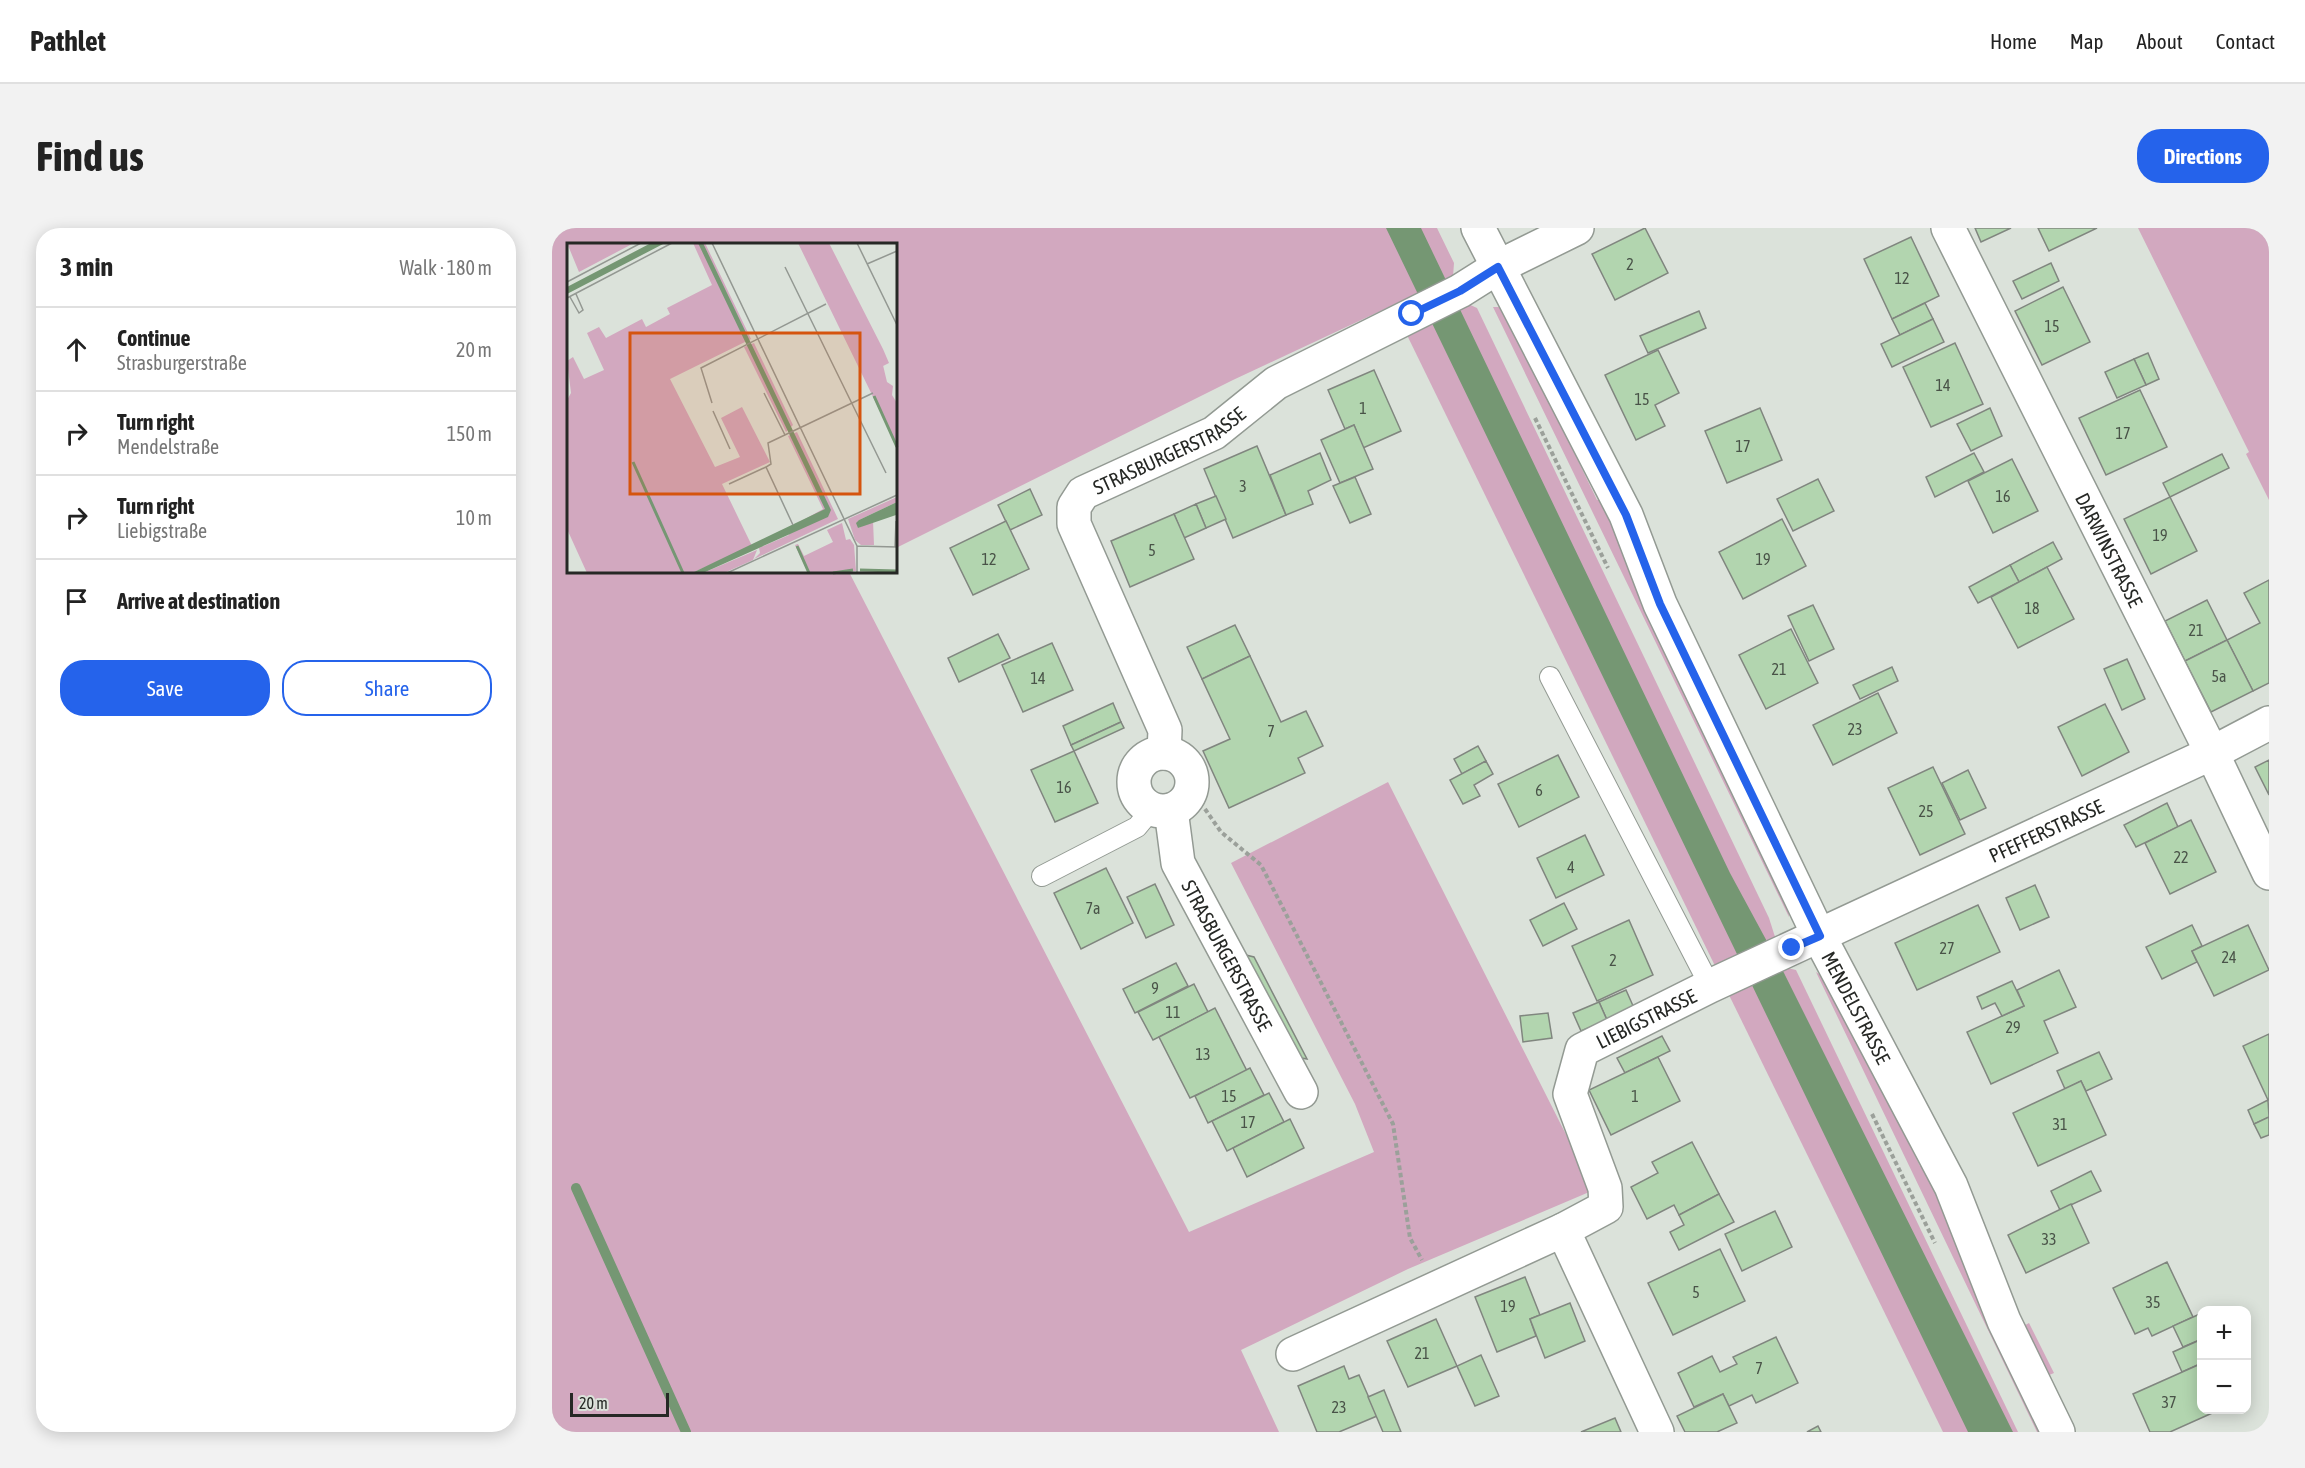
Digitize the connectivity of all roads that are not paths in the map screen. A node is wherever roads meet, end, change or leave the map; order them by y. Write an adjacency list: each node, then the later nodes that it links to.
1 (1478, 228): 4 (street, MENDELSTRASSE)
2 (1577, 228): 4 (street, STRASBURGERSTRASSE)
3 (1948, 228): 8 (street, DARWINSTRASSE)
4 (1498, 267): 7 (street, STRASBURGERSTRASSE); 12 (street, MENDELSTRASSE)
5 (1550, 677): 13 (lane, LIEBIGSTRASSE)
6 (2269, 723): 8 (street, PFEFFERSTRASSE)
7 (1164, 753): 9 (street, STRASBURGERSTRASSE); 9 (street, STRASBURGERSTRASSE)
8 (2212, 753): 10 (street, DARWINSTRASSE); 12 (street, PFEFFERSTRASSE)
9 (1172, 802): 11 (lane); 14 (street, STRASBURGERSTRASSE)
10 (2269, 873)
11 (1042, 876)
12 (1820, 936): 13 (street, LIEBIGSTRASSE); 18 (street, MENDELSTRASSE)
13 (1724, 981): 15 (street, LIEBIGSTRASSE)
14 (1301, 1092)
15 (1563, 1230): 16 (street, LIEBIGSTRASSE); 17 (street)
16 (1293, 1354)
17 (1658, 1432)
18 (2058, 1432)

